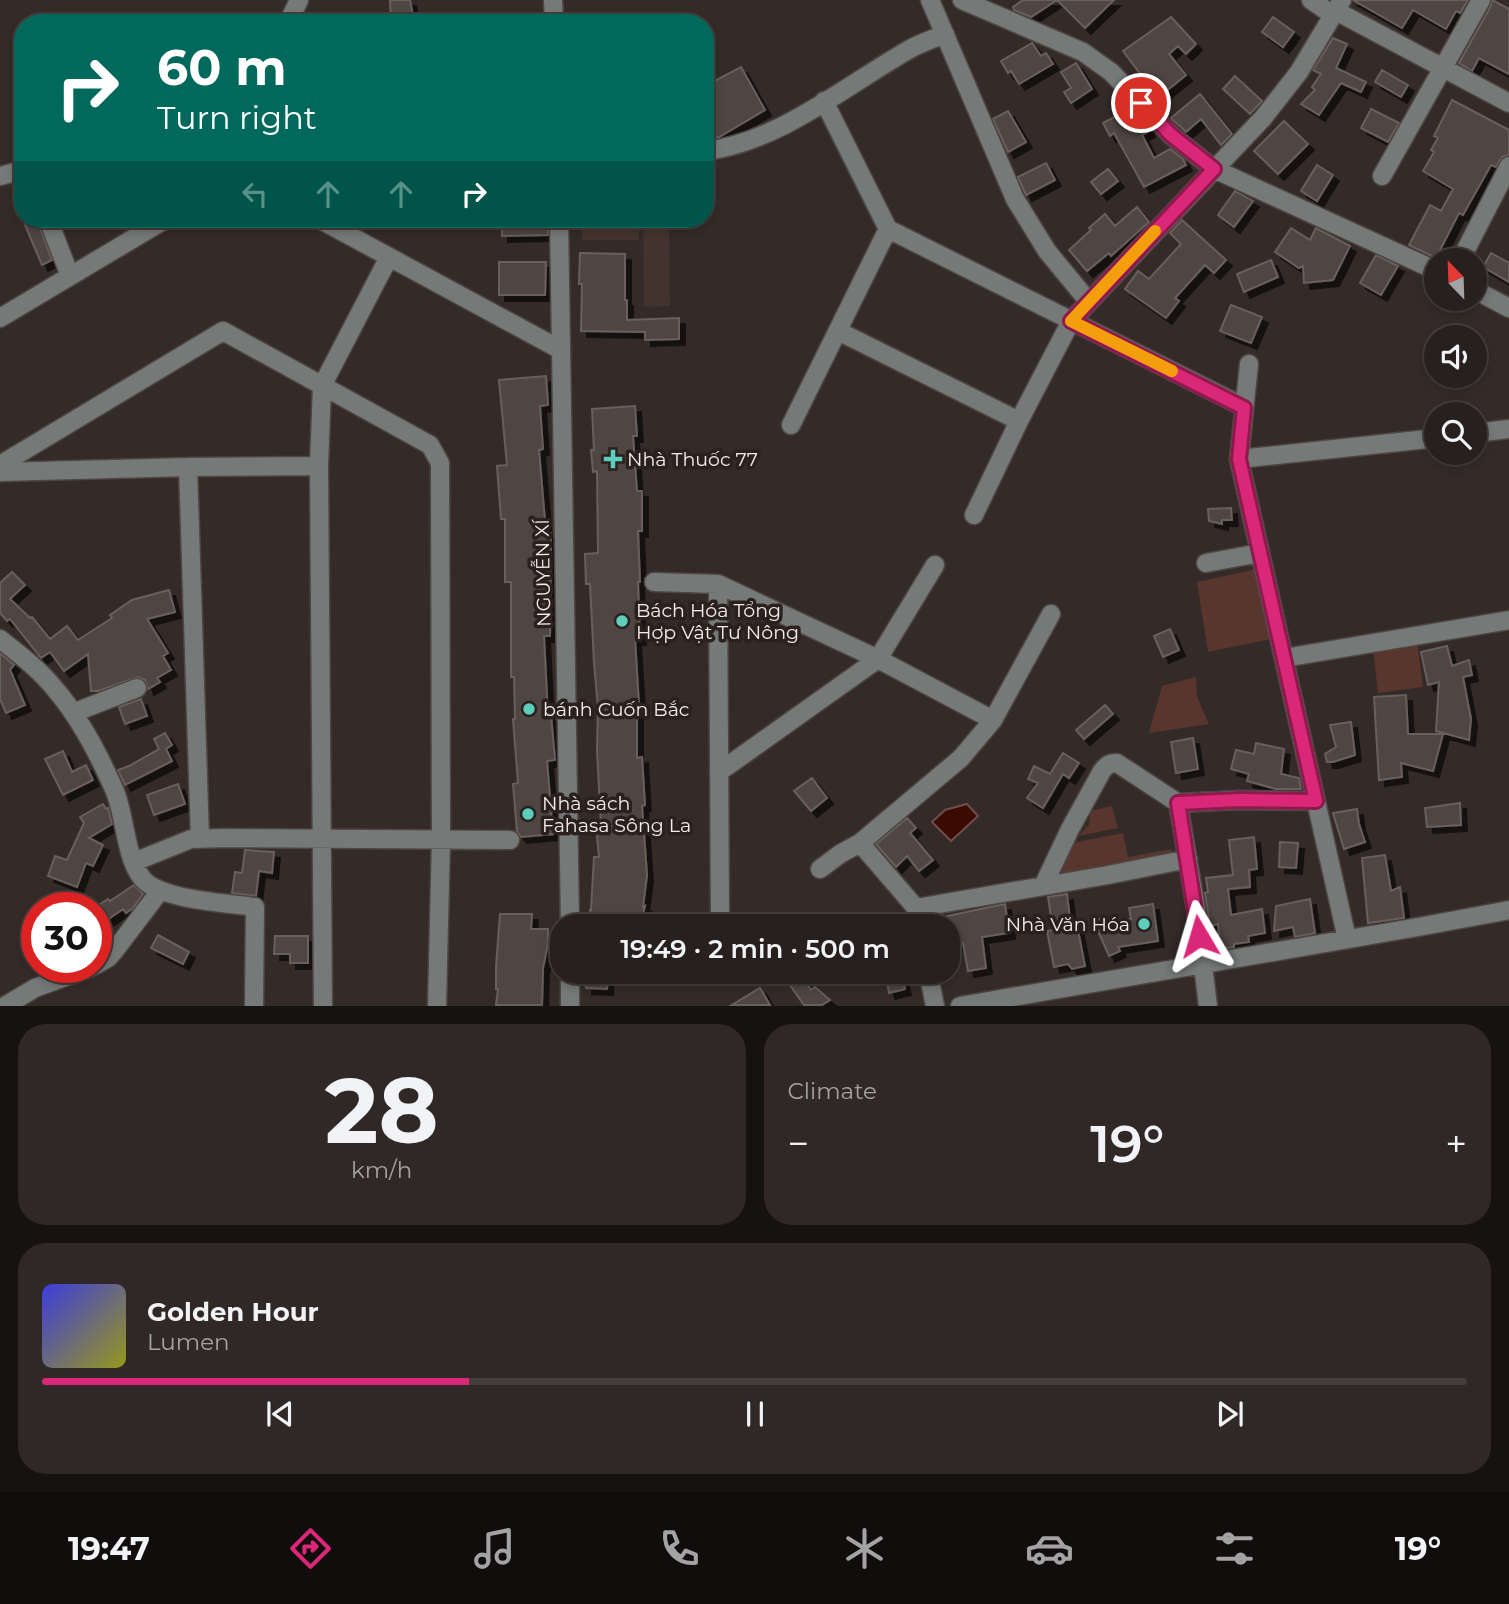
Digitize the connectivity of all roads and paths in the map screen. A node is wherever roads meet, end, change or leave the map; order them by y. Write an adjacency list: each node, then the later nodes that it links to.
1 (930, 0): 6 (street)
2 (961, 0): 12 (street)
3 (1311, 0): 5 (street)
4 (1481, 0): 7 (street)
5 (1337, 9): 7 (street); 12 (street)
6 (945, 34): 8 (street); 24 (street)
7 (1442, 68): 9 (street); 13 (street)
8 (824, 101): 10 (street); 18 (street)
9 (1509, 103)
10 (714, 150)
11 (1509, 166): 19 (street)
12 (1214, 169): 21 (street); 24 (street)
13 (1382, 176)
14 (51, 228): 22 (street)
15 (149, 228): 22 (street)
16 (336, 228): 20 (street)
17 (559, 228): 29 (street, NGUYỄN XÍ)
18 (888, 229): 27 (street); 28 (street)
19 (1467, 248)
20 (390, 257): 29 (street); 31 (street)
21 (1424, 265)
22 (70, 276): 26 (street)
23 (1488, 297): 25 (street)
24 (1089, 302): 27 (street)
25 (1509, 308)
26 (0, 318)
27 (1071, 321): 32 (street); 33 (street)
28 (838, 331): 33 (street); 34 (street)
29 (561, 350): 72 (street, NGUYỄN XÍ)
30 (1249, 364): 32 (street)
31 (322, 386): 39 (street); 40 (street); 62 (street)
32 (1244, 408): 38 (street)
33 (1019, 421): 43 (street)
34 (792, 425)
35 (1509, 429): 36 (street)
36 (1487, 432)
37 (1424, 439): 38 (street)
38 (1239, 459): 44 (street)
39 (0, 465)
40 (319, 466): 41 (street); 60 (street)
41 (188, 467): 42 (street); 61 (street)
42 (0, 472)
43 (974, 515)
44 (1260, 553): 45 (street); 52 (street)
45 (1206, 563)
46 (935, 565): 53 (street)
47 (654, 582): 48 (street)
48 (718, 584): 53 (street); 57 (street)
49 (1051, 614): 56 (street)
50 (1509, 620): 52 (street)
51 (0, 639): 55 (street)
52 (1284, 658): 58 (street)
53 (878, 659): 56 (street); 57 (street)
54 (138, 688): 55 (street)
55 (73, 713): 66 (street)
56 (993, 720): 64 (street)
57 (719, 772): 71 (street)
58 (1316, 801): 59 (street); 75 (street)
59 (1178, 803): 65 (street); 68 (street)
60 (322, 838): 61 (street); 62 (street); 83 (street)
61 (200, 839): 66 (street)
62 (440, 839): 63 (street); 84 (street)
63 (510, 840)
64 (860, 843): 67 (street); 73 (street)
65 (1188, 859): 68 (street); 77 (street)
66 (134, 862): 69 (street)
67 (820, 869)
68 (1043, 887): 74 (street)
69 (159, 891): 76 (street); 82 (street)
70 (1509, 910): 75 (street)
71 (720, 912)
72 (570, 914)
73 (916, 914)
74 (930, 914)
75 (1347, 939): 77 (street)
76 (112, 953)
77 (1202, 964): 87 (street); 88 (street)
78 (49, 983): 81 (street)
79 (570, 984): 85 (street)
80 (931, 984): 86 (street)
81 (5, 1006)
82 (254, 1006)
83 (323, 1006)
84 (436, 1006)
85 (570, 1006)
86 (935, 1006)
87 (960, 1006)
88 (1208, 1006)

